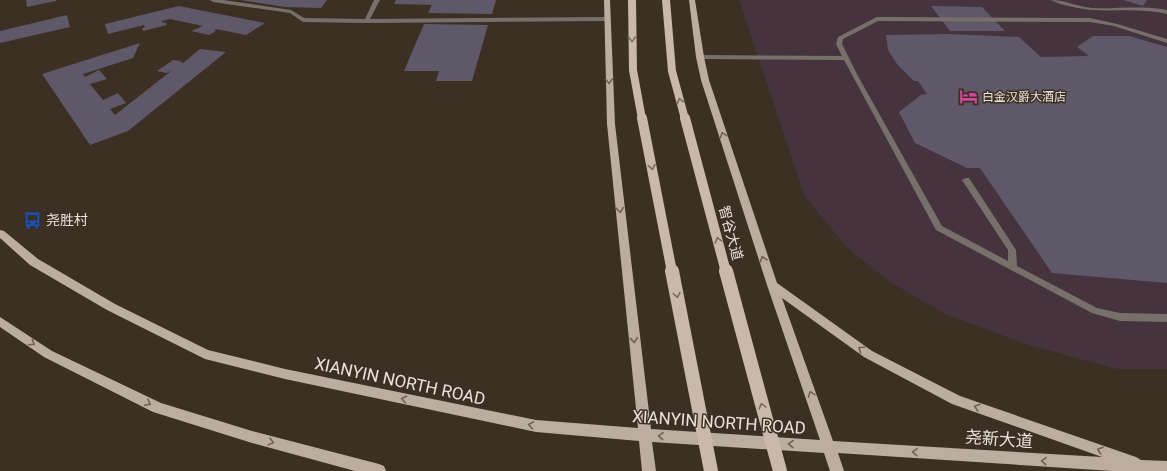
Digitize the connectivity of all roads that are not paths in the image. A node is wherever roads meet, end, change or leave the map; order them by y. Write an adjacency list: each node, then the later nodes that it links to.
1 (212, 0): 10 (lane)
2 (378, 0): 10 (lane)
3 (607, 0): 9 (main road)
4 (632, 0): 26 (highway, one-way to 26, bridge)
5 (666, 0): 27 (highway, 智谷大道, one-way to 5, bridge)
6 (692, 0): 12 (main road)
7 (1054, 0): 8 (lane)
8 (1167, 12)
9 (607, 19): 10 (lane); 20 (main road, one-way to 20)
10 (367, 21)
11 (1167, 41): 13 (lane)
12 (700, 57): 13 (lane); 17 (main road, one-way to 12)
13 (846, 58): 16 (lane)
14 (966, 180): 16 (lane)
15 (0, 232): 20 (main road, XIANYIN NORTH ROAD, one-way to 15)
16 (1013, 267): 18 (lane)
17 (772, 285): 21 (main road, one-way to 17); 22 (main road, one-way to 17)
18 (1167, 318)
19 (0, 322): 24 (main road, one-way to 24)
20 (644, 435): 21 (main road, XIANYIN NORTH ROAD, one-way to 20); 25 (main road)
21 (830, 446): 22 (main road, 尧新大道, one-way to 21); 28 (main road)
22 (1150, 468): 23 (main road, 尧新大道)
23 (1167, 468)
24 (379, 471)
25 (649, 471)
26 (711, 471)
27 (780, 471)
28 (837, 471)

